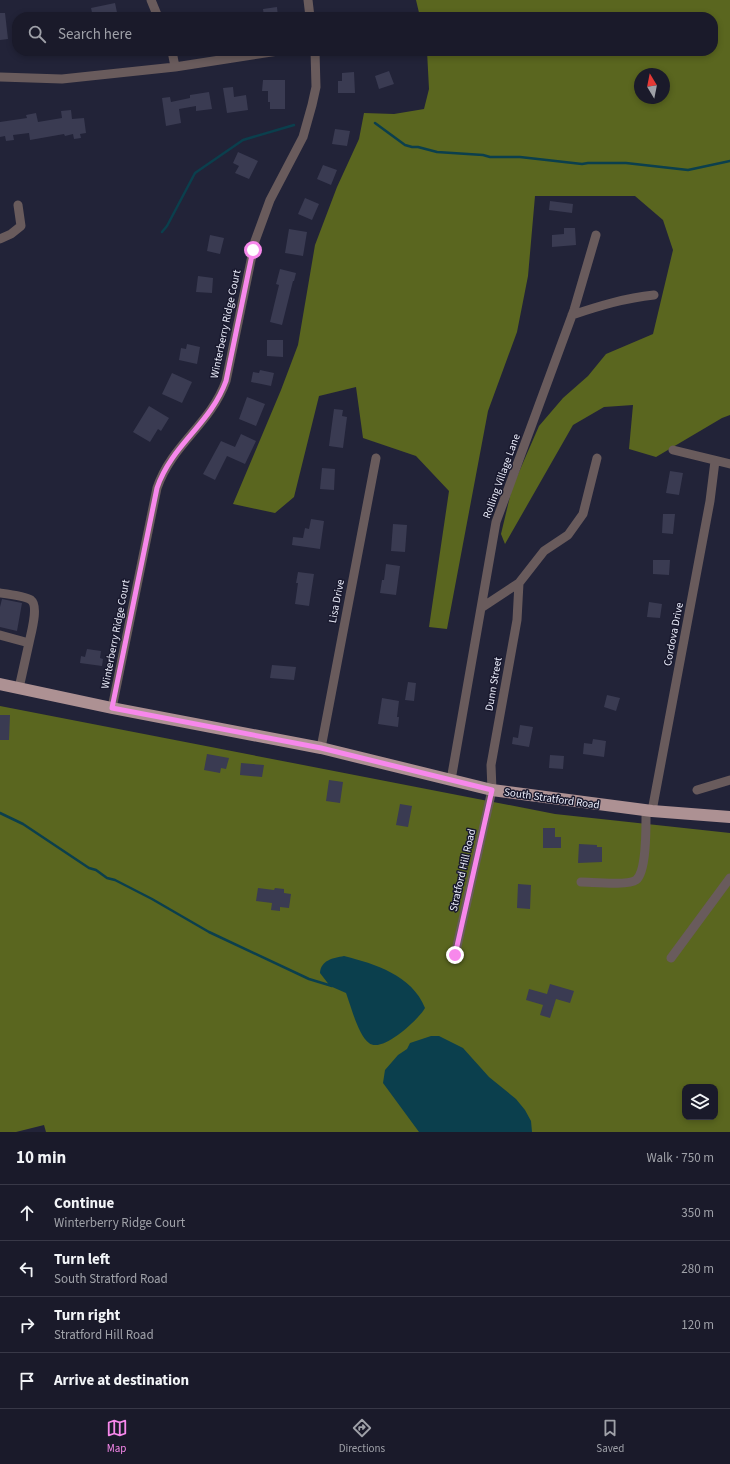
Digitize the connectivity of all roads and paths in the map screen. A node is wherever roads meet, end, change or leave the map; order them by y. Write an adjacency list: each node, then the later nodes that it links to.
1 (151, 0): 3 (street)
2 (308, 0): 4 (street)
3 (156, 12)
4 (309, 12)
5 (173, 56): 8 (street)
6 (246, 56): 8 (street)
7 (315, 56): 27 (street, Winterberry Ridge Court)
8 (175, 67): 9 (street)
9 (0, 77)
10 (18, 205): 12 (street)
11 (596, 235): 14 (street, Rolling Village Lane)
12 (0, 239)
13 (654, 296): 14 (street)
14 (572, 315): 22 (street, Rolling Village Lane)
15 (672, 450): 18 (street)
16 (376, 458): 28 (street, Lisa Drive)
17 (597, 458): 20 (street)
18 (715, 461): 19 (street); 33 (street, Cordova Drive)
19 (730, 464)
20 (519, 583): 22 (street); 31 (street, Dunn Street)
21 (0, 592): 24 (street)
22 (481, 608): 29 (street, Rolling Village Lane)
23 (0, 636): 24 (street)
24 (29, 643): 26 (street)
25 (0, 684): 26 (main road, South Stratford Road)
26 (19, 688): 27 (main road, South Stratford Road)
27 (112, 708): 28 (main road, South Stratford Road)
28 (321, 748): 29 (main road, South Stratford Road)
29 (451, 780): 31 (main road, South Stratford Road)
30 (730, 780): 32 (street)
31 (492, 790): 33 (main road, South Stratford Road); 37 (street, Stratford Hill Road)
32 (697, 790)
33 (649, 811): 34 (main road, South Stratford Road); 36 (street, Cordova Drive)
34 (730, 817)
35 (730, 878): 38 (street)
36 (581, 882)
37 (455, 955)
38 (671, 958)

